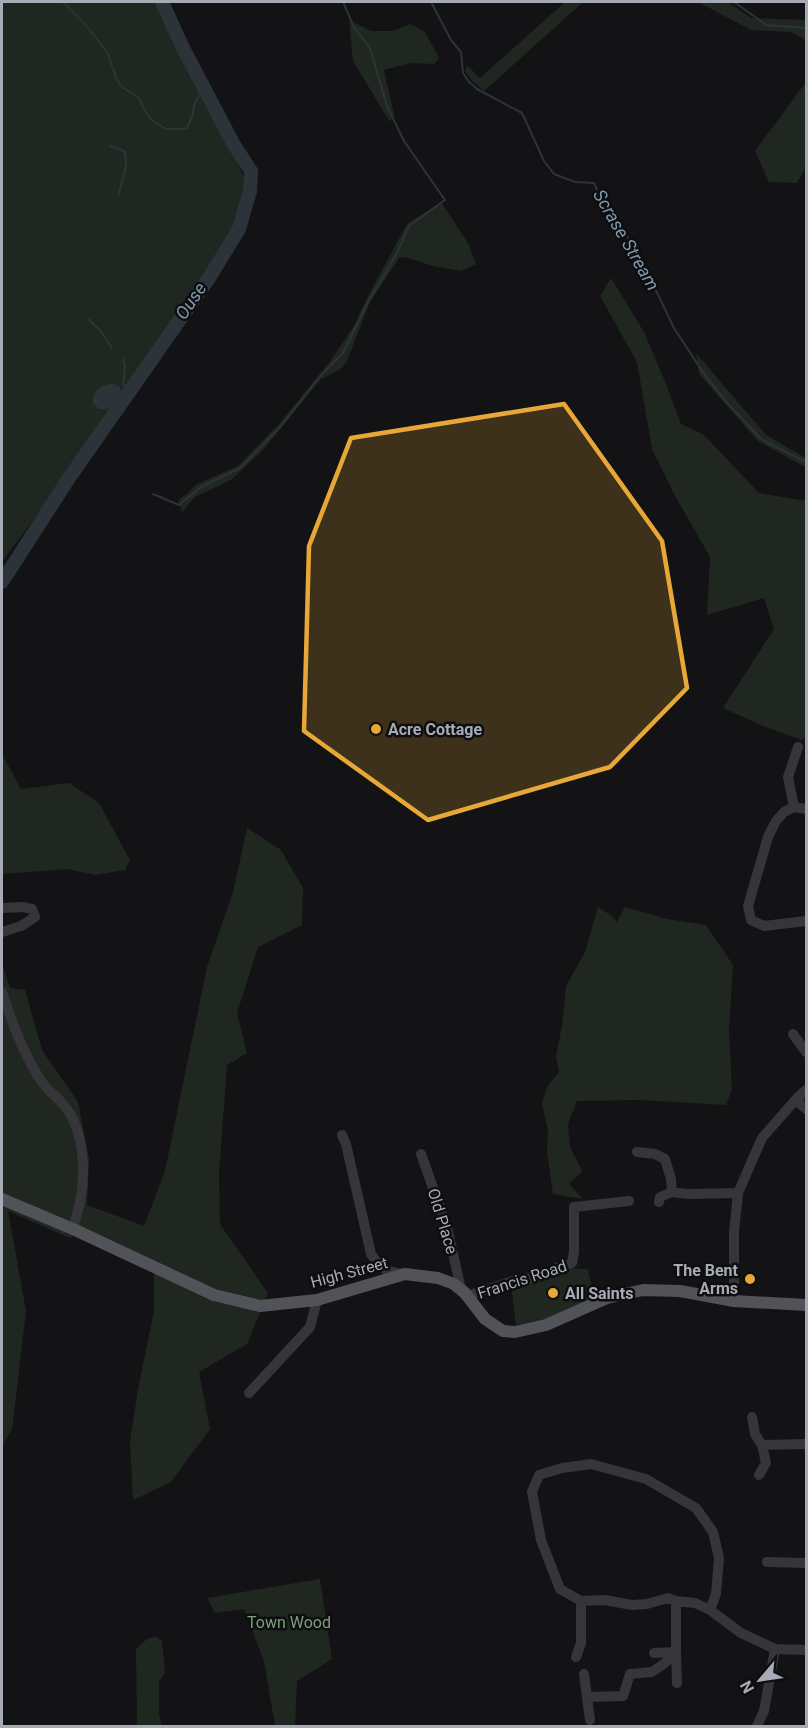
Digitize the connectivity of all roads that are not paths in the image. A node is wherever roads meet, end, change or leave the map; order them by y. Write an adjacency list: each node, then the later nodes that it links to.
1 (798, 747): 2 (street)
2 (794, 807): 3 (street); 5 (street)
3 (807, 809)
4 (2, 908): 6 (street)
5 (807, 921)
6 (2, 932)
7 (2, 992): 20 (street)
8 (792, 1034): 9 (street)
9 (807, 1052)
10 (807, 1090): 11 (street)
11 (799, 1104): 16 (street)
12 (342, 1135): 21 (street)
13 (637, 1152): 15 (street)
14 (421, 1154): 22 (street, Old Place)
15 (672, 1192): 16 (street); 19 (street)
16 (738, 1193): 24 (street)
17 (2, 1199): 20 (main road, High Street)
18 (629, 1201): 22 (street, Francis Road)
19 (659, 1202)
20 (72, 1229): 23 (main road, High Street)
21 (405, 1274): 22 (main road, High Street); 23 (main road, High Street)
22 (465, 1294): 24 (main road, High Street)
23 (317, 1299): 26 (street)
24 (734, 1300): 25 (main road, High Street)
25 (807, 1305)
26 (249, 1393)
27 (752, 1417): 29 (street)
28 (807, 1444): 29 (street)
29 (762, 1445): 30 (street)
30 (759, 1475)
31 (767, 1562): 32 (street)
32 (807, 1563)
33 (581, 1600): 34 (street); 35 (street); 40 (street)
34 (676, 1601): 35 (street); 38 (street)
35 (710, 1610): 36 (street)
36 (775, 1649): 37 (street); 45 (street)
37 (807, 1650)
38 (676, 1652): 39 (street); 42 (street); 43 (street)
39 (654, 1653)
40 (576, 1657)
41 (584, 1674): 43 (street)
42 (677, 1683)
43 (587, 1697): 44 (street)
44 (590, 1720)
45 (757, 1726)

